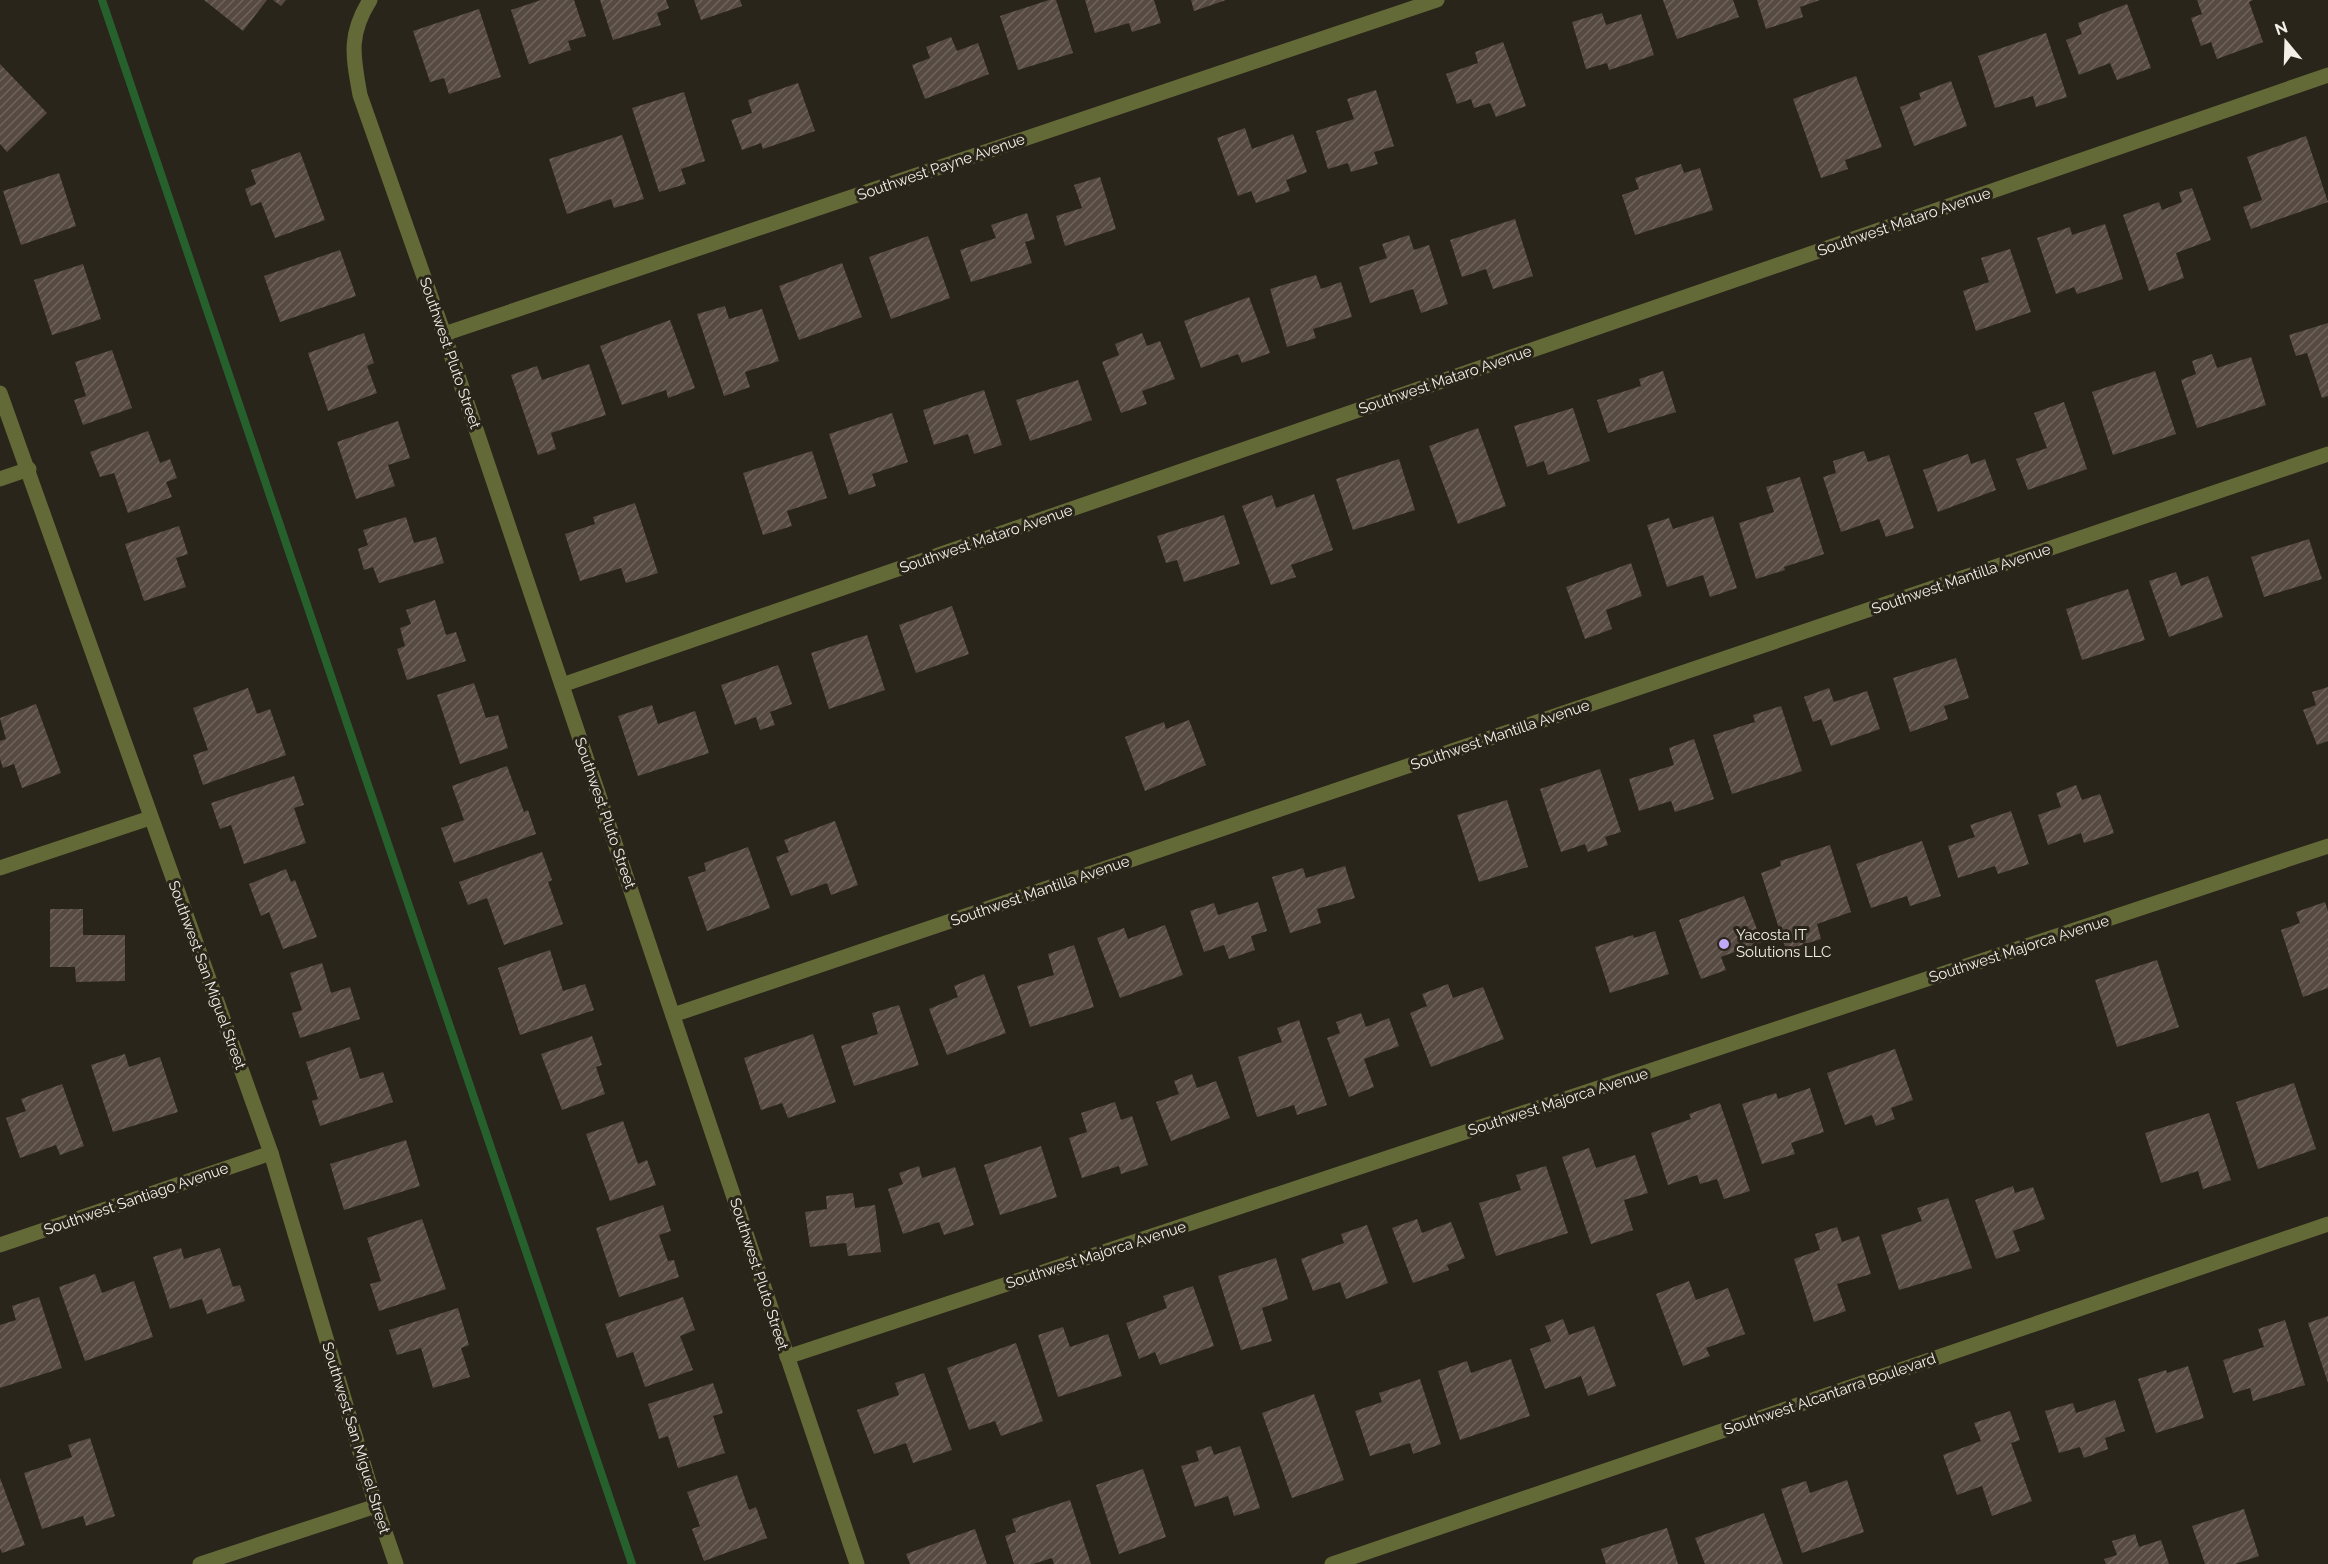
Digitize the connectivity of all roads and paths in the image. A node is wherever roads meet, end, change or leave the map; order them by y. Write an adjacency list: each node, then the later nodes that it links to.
1 (370, 0): 4 (street, Southwest Pluto Street)
2 (1437, 0): 4 (street, Southwest Payne Avenue)
3 (2328, 75): 9 (street, Southwest Mataro Avenue)
4 (444, 334): 9 (street, Southwest Pluto Street)
5 (0, 393): 7 (street, Southwest San Miguel Street)
6 (2328, 454): 13 (street, Southwest Mantilla Avenue)
7 (29, 469): 8 (street); 10 (street, Southwest San Miguel Street)
8 (0, 479)
9 (562, 685): 13 (street, Southwest Pluto Street)
10 (150, 818): 12 (street); 14 (street, Southwest San Miguel Street)
11 (2328, 846): 17 (street, Southwest Majorca Avenue)
12 (0, 868)
13 (673, 1015): 17 (street, Southwest Pluto Street)
14 (271, 1153): 16 (street, Southwest Santiago Avenue); 18 (street, Southwest San Miguel Street)
15 (2328, 1224): 22 (street, Southwest Alcantarra Boulevard)
16 (0, 1245)
17 (787, 1357): 21 (street, Southwest Pluto Street)
18 (376, 1506): 19 (street); 20 (street, Southwest San Miguel Street)
19 (200, 1564)
20 (396, 1564)
21 (857, 1564)
22 (1332, 1564)

